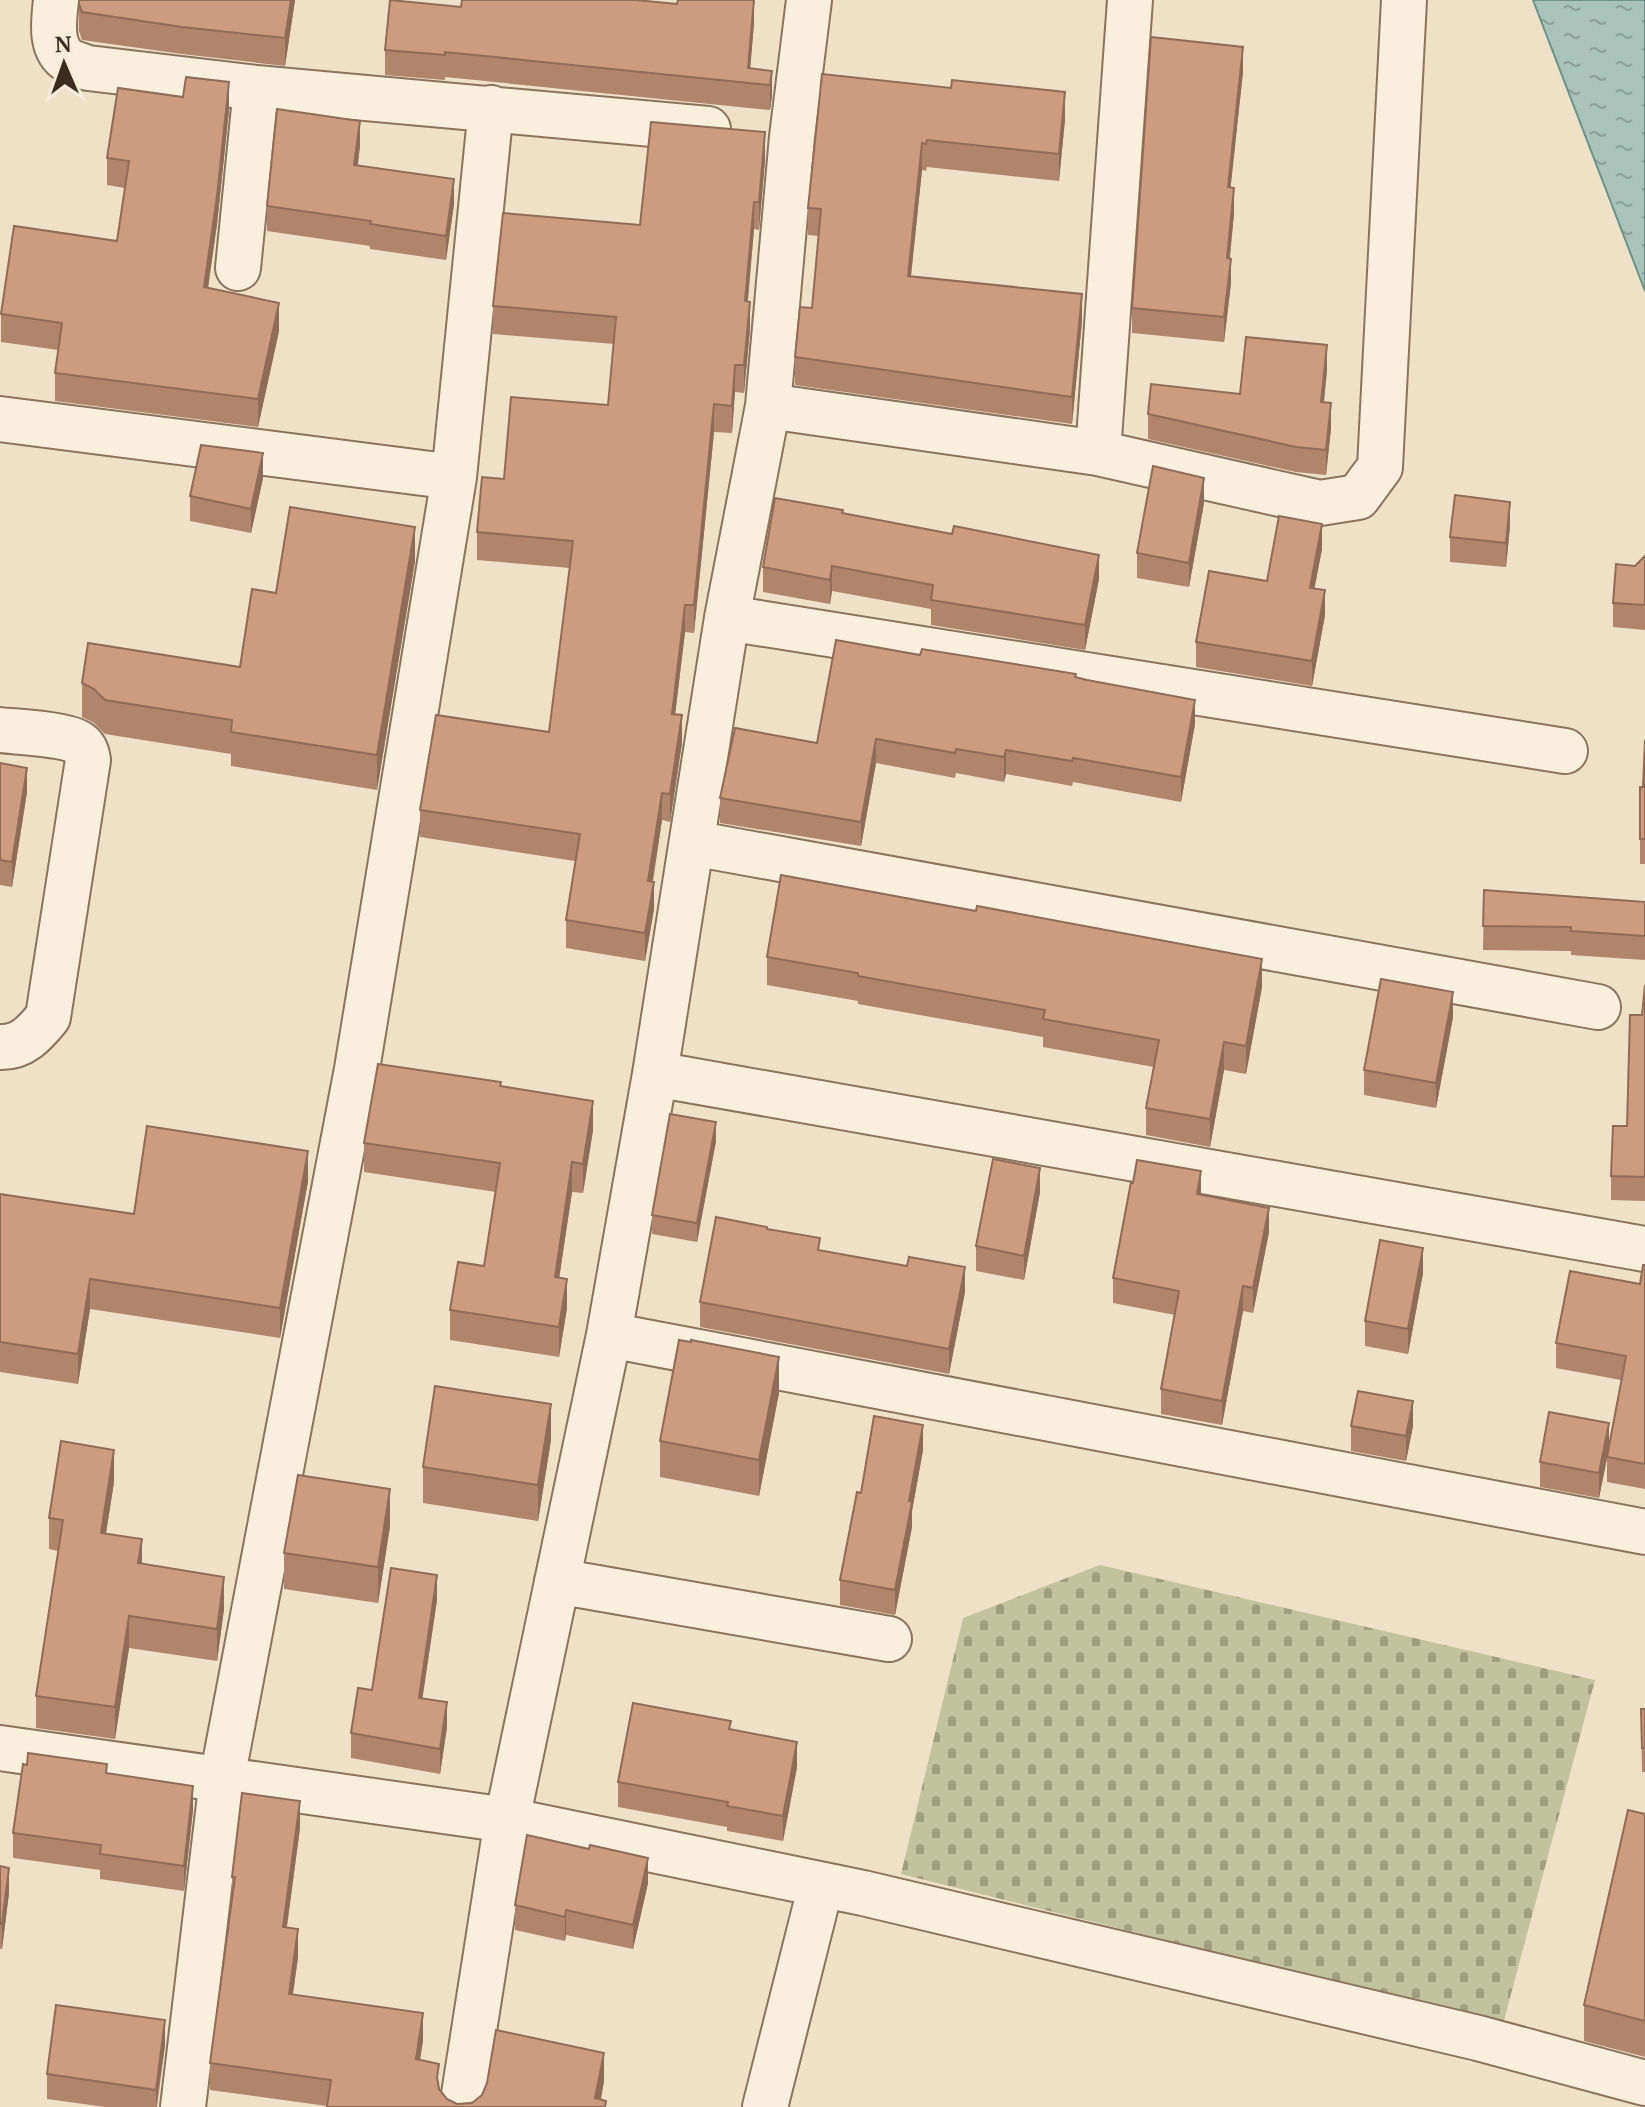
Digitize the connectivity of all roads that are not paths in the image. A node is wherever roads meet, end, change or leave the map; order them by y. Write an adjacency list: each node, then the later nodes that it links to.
1 (56, 0): 5 (street)
2 (809, 0): 7 (street)
3 (1130, 0): 11 (street)
4 (1404, 0): 11 (street)
5 (256, 88): 6 (street); 8 (street)
6 (491, 108): 7 (street); 12 (street)
7 (765, 135): 9 (street)
8 (238, 268)
9 (768, 406): 11 (street); 13 (street)
10 (0, 419): 12 (street)
11 (1098, 453)
12 (454, 477): 26 (street)
13 (727, 618): 15 (street); 16 (street)
14 (0, 730): 18 (street)
15 (1565, 751)
16 (692, 843): 17 (street); 19 (street)
17 (1598, 1007)
18 (0, 1047)
19 (655, 1074): 20 (street); 21 (street)
20 (1645, 1249)
21 (609, 1335): 22 (street); 23 (street)
22 (1645, 1532)
23 (557, 1581): 24 (street); 27 (street)
24 (889, 1639)
25 (0, 1748): 26 (street)
26 (222, 1779): 27 (street); 30 (street)
27 (507, 1820): 28 (street); 31 (street)
28 (821, 1885): 29 (street); 32 (street)
29 (1645, 2083)
30 (183, 2107)
31 (462, 2107)
32 (765, 2107)

